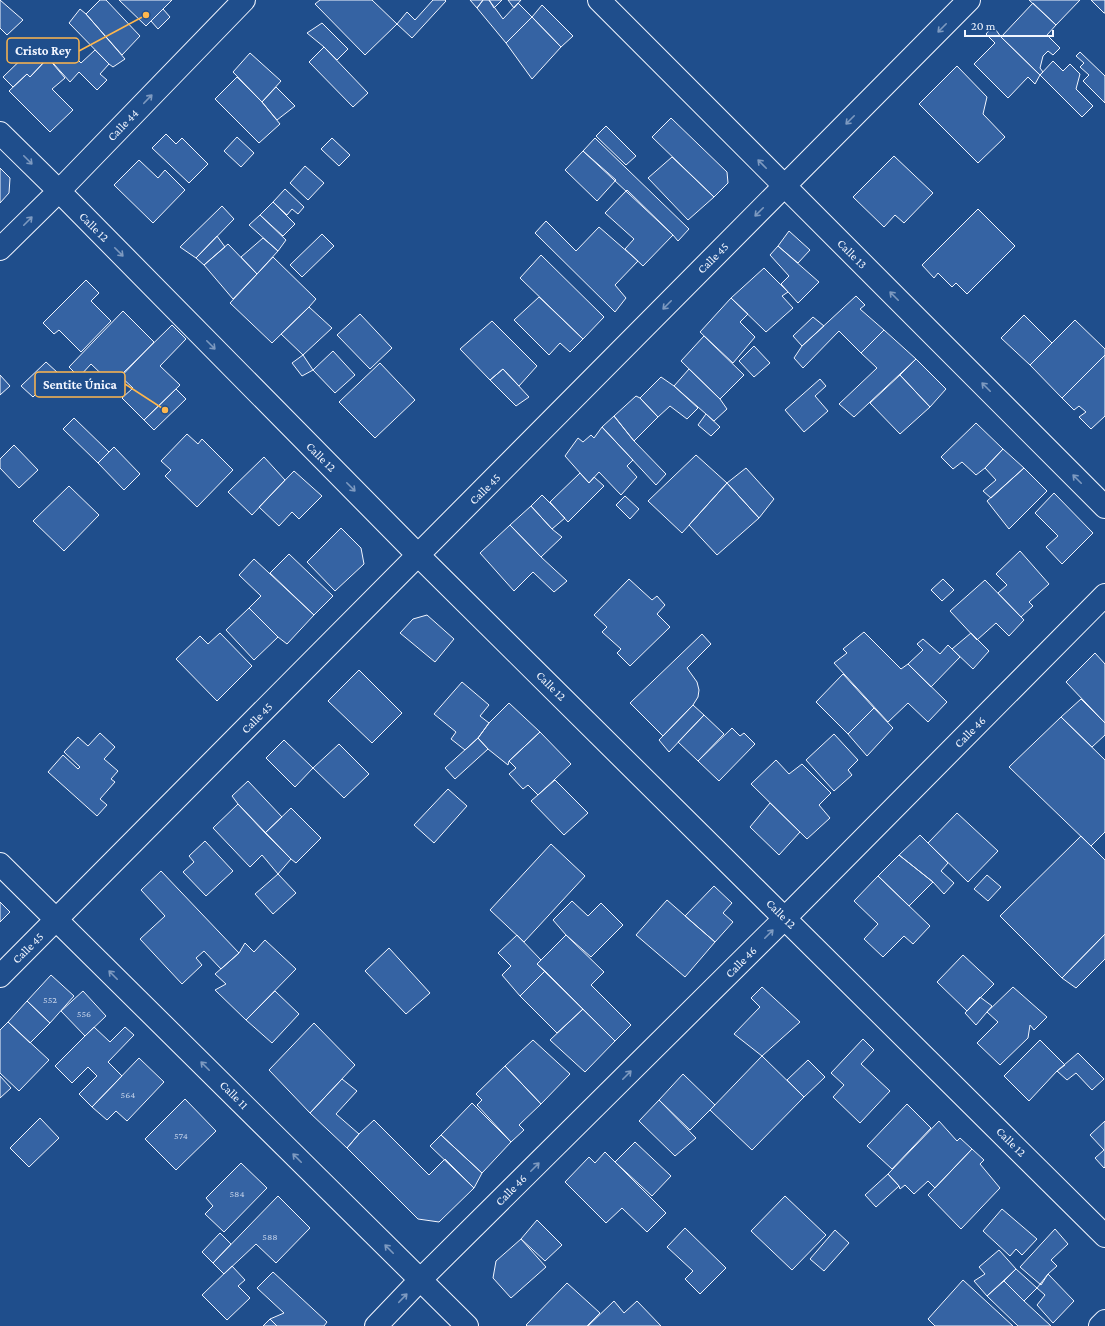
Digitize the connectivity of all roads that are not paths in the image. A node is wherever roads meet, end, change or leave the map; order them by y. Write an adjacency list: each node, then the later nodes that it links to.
1 (244, 0): 6 (street, Calle 44, one-way to 1)
2 (599, 0): 5 (street, Calle 13, one-way to 2)
3 (969, 0): 5 (street, Calle 45, one-way to 5)
4 (0, 133): 6 (street, Calle 12, one-way to 6)
5 (785, 186): 8 (street, Calle 13, one-way to 5); 9 (street, Calle 45, one-way to 9)
6 (58, 191): 7 (street, Calle 44, one-way to 6); 9 (street, Calle 12, one-way to 9)
7 (0, 249)
8 (1105, 507)
9 (419, 556): 12 (street, Calle 12); 13 (street, Calle 45)
10 (1105, 595): 12 (street, Calle 46)
11 (0, 864): 13 (street, Calle 11)
12 (785, 918): 15 (street, Calle 12); 16 (street, Calle 46, one-way to 12)
13 (57, 919): 14 (street, Calle 45); 16 (street, Calle 11, one-way to 13)
14 (0, 976)
15 (1105, 1236)
16 (420, 1280): 18 (street, Calle 46, one-way to 16); 19 (street, Calle 11)
17 (1105, 1321): 20 (street)
18 (376, 1326)
19 (467, 1326)
20 (1100, 1326)

